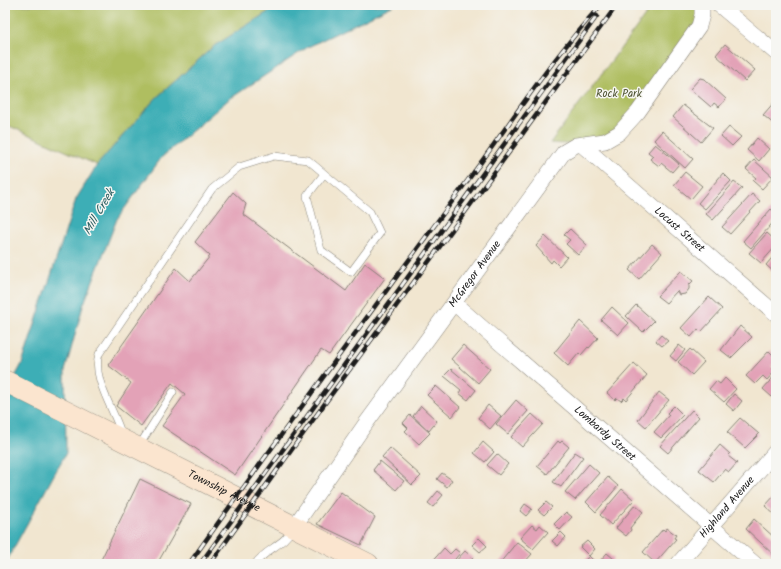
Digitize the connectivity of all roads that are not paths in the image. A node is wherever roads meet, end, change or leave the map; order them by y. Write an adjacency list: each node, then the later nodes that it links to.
1 (702, 5): 4 (street, McGregor Avenue)
2 (720, 5): 3 (street)
3 (776, 53)
4 (582, 145): 6 (street, McGregor Avenue); 7 (street, Locust Street)
5 (324, 174): 5 (lane); 10 (lane)
6 (454, 304): 12 (street, Lombardy Street); 13 (street, McGregor Avenue)
7 (776, 314)
8 (5, 380): 10 (main road, Township Avenue)
9 (173, 392): 10 (lane)
10 (130, 444): 13 (main road, Township Avenue)
11 (776, 451): 12 (street, Highland Avenue)
12 (710, 526): 16 (street, Highland Avenue); 17 (street, Lombardy Street)
13 (294, 527): 14 (main road, Township Avenue); 15 (lane, McGregor Avenue)
14 (359, 562)
15 (255, 564)
16 (678, 564)
17 (755, 564)

